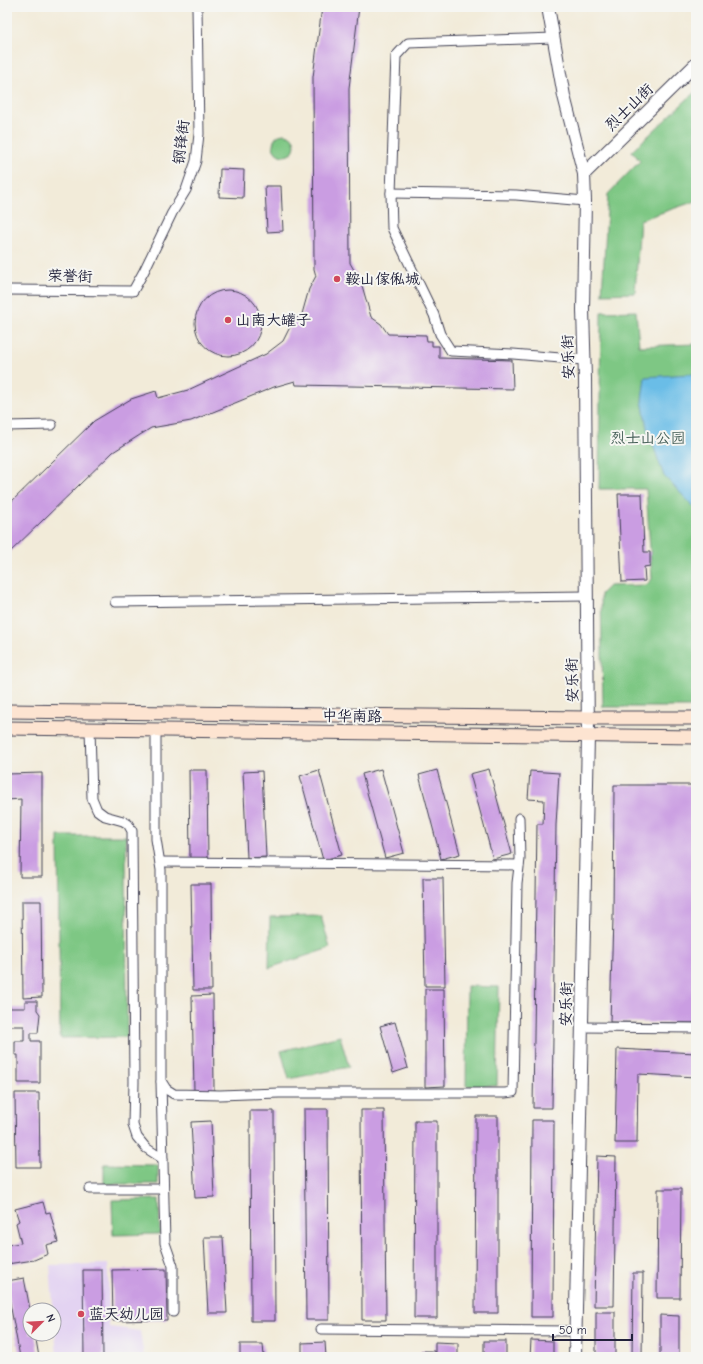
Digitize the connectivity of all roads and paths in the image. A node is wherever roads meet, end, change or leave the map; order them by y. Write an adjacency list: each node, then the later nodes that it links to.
1 (197, 7): 9 (street, 钢锋街)
2 (548, 7): 3 (street, 安乐街)
3 (554, 38): 5 (street, 安乐街); 6 (street)
4 (696, 64): 5 (street, 烈士山街)
5 (584, 174): 7 (street, 安乐街)
6 (391, 193): 7 (street); 10 (street)
7 (585, 201): 10 (street, 安乐街)
8 (7, 290): 9 (street, 荣誉街)
9 (132, 291)
10 (584, 360): 13 (street, 安乐街)
11 (52, 425): 12 (street)
12 (7, 426)
13 (587, 596): 14 (street); 16 (street, 安乐街)
14 (115, 602)
15 (7, 711): 16 (main road, 中华南路)
16 (588, 718): 17 (main road, 中华南路); 21 (street, 安乐街)
17 (696, 718)
18 (7, 728): 19 (main road, 中华南路)
19 (90, 729): 20 (main road, 中华南路); 31 (street)
20 (156, 730): 21 (main road, 中华南路); 24 (street)
21 (588, 736): 22 (main road, 中华南路); 26 (street, 安乐街)
22 (696, 737)
23 (519, 818): 25 (street)
24 (160, 862): 25 (street); 28 (street)
25 (519, 865): 29 (street)
26 (582, 1027): 27 (street); 36 (street, 安乐街)
27 (696, 1028)
28 (161, 1081): 29 (street); 30 (street)
29 (174, 1094): 30 (street)
30 (162, 1109): 31 (street)
31 (163, 1159): 33 (street)
32 (90, 1189): 33 (street)
33 (163, 1189): 34 (street)
34 (173, 1312)
35 (321, 1329): 36 (street)
36 (575, 1331): 37 (street, 安乐街)
37 (575, 1357)

